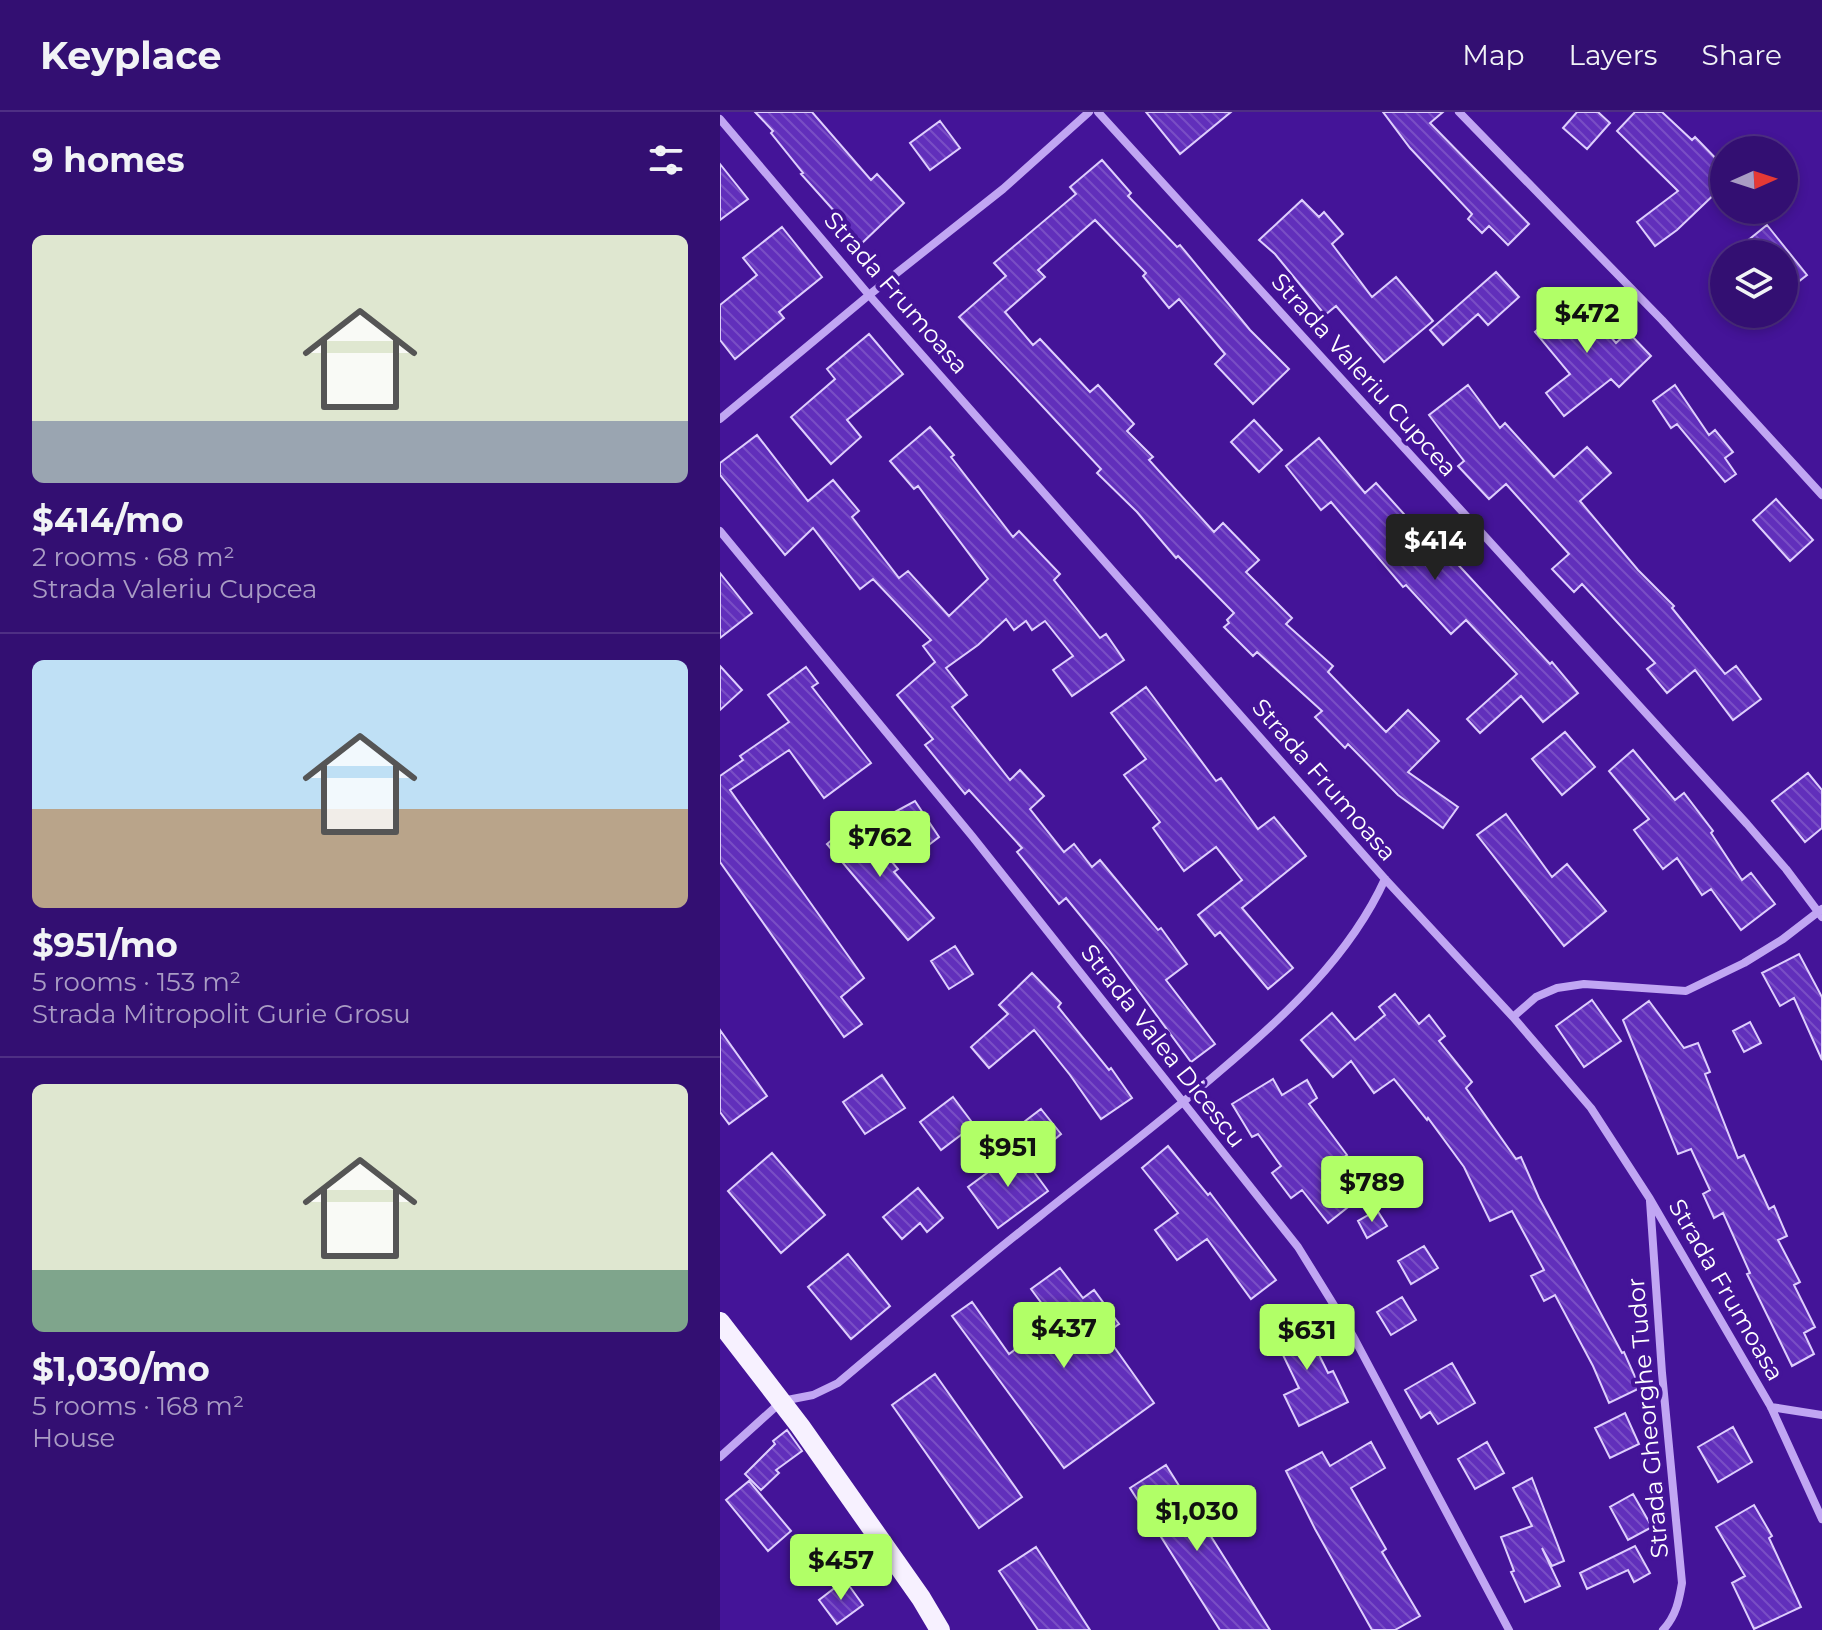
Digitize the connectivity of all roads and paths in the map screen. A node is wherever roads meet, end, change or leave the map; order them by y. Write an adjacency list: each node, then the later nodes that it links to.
1 (1089, 112): 5 (street)
2 (1098, 112): 10 (street, Strada Valeriu Cupcea)
3 (1459, 112): 7 (street)
4 (720, 119): 5 (street, Strada Frumoasa)
5 (869, 295): 6 (street); 9 (street, Strada Frumoasa)
6 (720, 419)
7 (1822, 495)
8 (720, 531): 12 (street, Strada Valea Dicescu)
9 (1385, 879): 11 (street, Strada Frumoasa); 12 (street)
10 (1821, 912): 11 (street)
11 (1513, 1017): 13 (street, Strada Frumoasa)
12 (1183, 1103): 15 (street); 21 (street, Strada Valea Dicescu)
13 (1650, 1199): 16 (street, Strada Frumoasa); 22 (street, Strada Gheorghe Tudor)
14 (720, 1322): 15 (main road)
15 (782, 1401): 18 (street); 20 (main road)
16 (1771, 1407): 17 (street); 19 (street, Strada Frumoasa)
17 (1822, 1415)
18 (720, 1457)
19 (1822, 1519)
20 (940, 1630)
21 (1509, 1630)
22 (1663, 1630)

